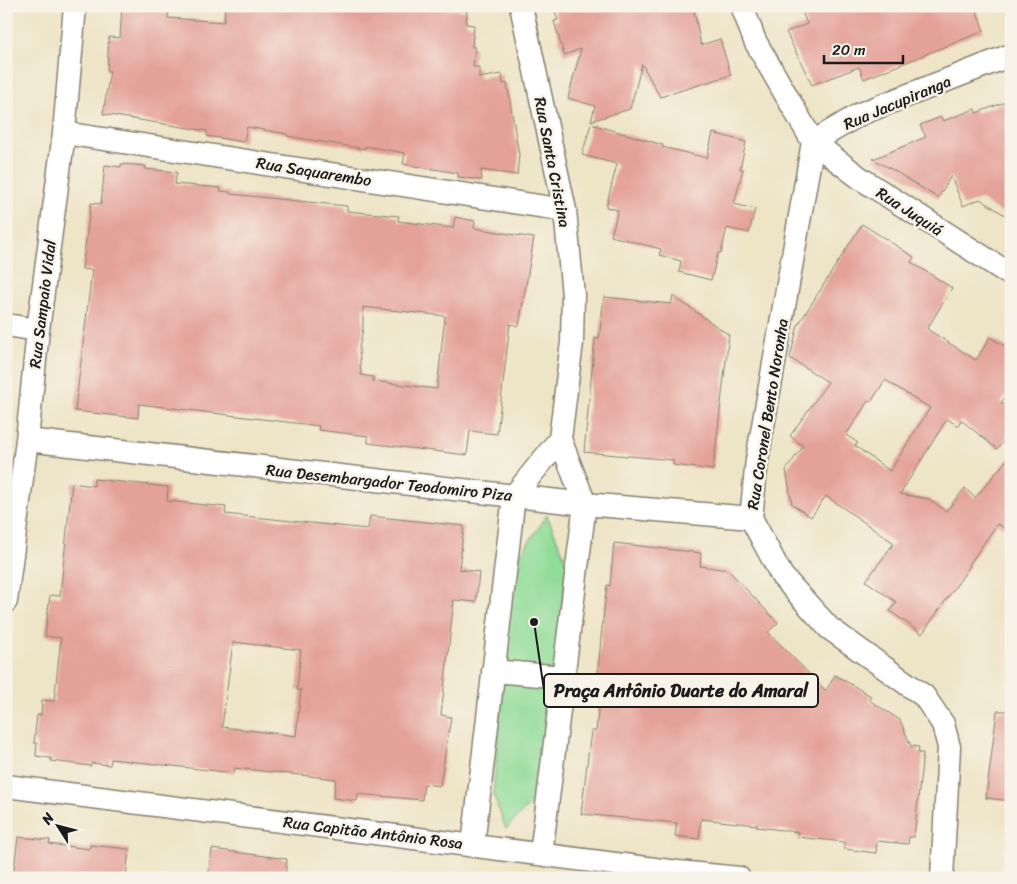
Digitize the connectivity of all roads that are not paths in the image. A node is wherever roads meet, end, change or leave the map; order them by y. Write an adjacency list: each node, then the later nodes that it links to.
1 (75, 6): 5 (street, Rua Sampaio Vidal)
2 (521, 6): 7 (street, Rua Santa Cristina)
3 (742, 6): 6 (street)
4 (1011, 55): 6 (street, Rua Jacupiranga)
5 (64, 132): 7 (street, Rua Saquarembo); 10 (street, Rua Sampaio Vidal)
6 (813, 142): 8 (street, Rua Juquiá); 15 (street, Rua Coronel Bento Noronha)
7 (565, 210): 12 (street, Rua Santa Cristina)
8 (1011, 275)
9 (6, 325): 10 (street)
10 (38, 330): 11 (street, Rua Sampaio Vidal)
11 (27, 440): 13 (street, Rua Desembargador Teodomiro Piza); 16 (street, Rua Sampaio Vidal)
12 (560, 440): 13 (street); 14 (street, Rua Santa Cristina)
13 (514, 496): 14 (street, Rua Desembargador Teodomiro Piza); 17 (street)
14 (585, 504): 15 (street, Rua Desembargador Teodomiro Piza); 18 (street)
15 (751, 518): 24 (street, Rua Coronel Bento Noronha)
16 (6, 601)
17 (493, 671): 18 (street); 20 (street)
18 (563, 677): 21 (street)
19 (6, 786): 20 (street, Rua Capitão Antônio Rosa)
20 (473, 845): 21 (street, Rua Capitão Antônio Rosa)
21 (541, 854): 22 (street, Rua Capitão Antônio Rosa)
22 (678, 875): 23 (street, Rua Capitão Antônio Rosa)
23 (739, 878)
24 (942, 878)

